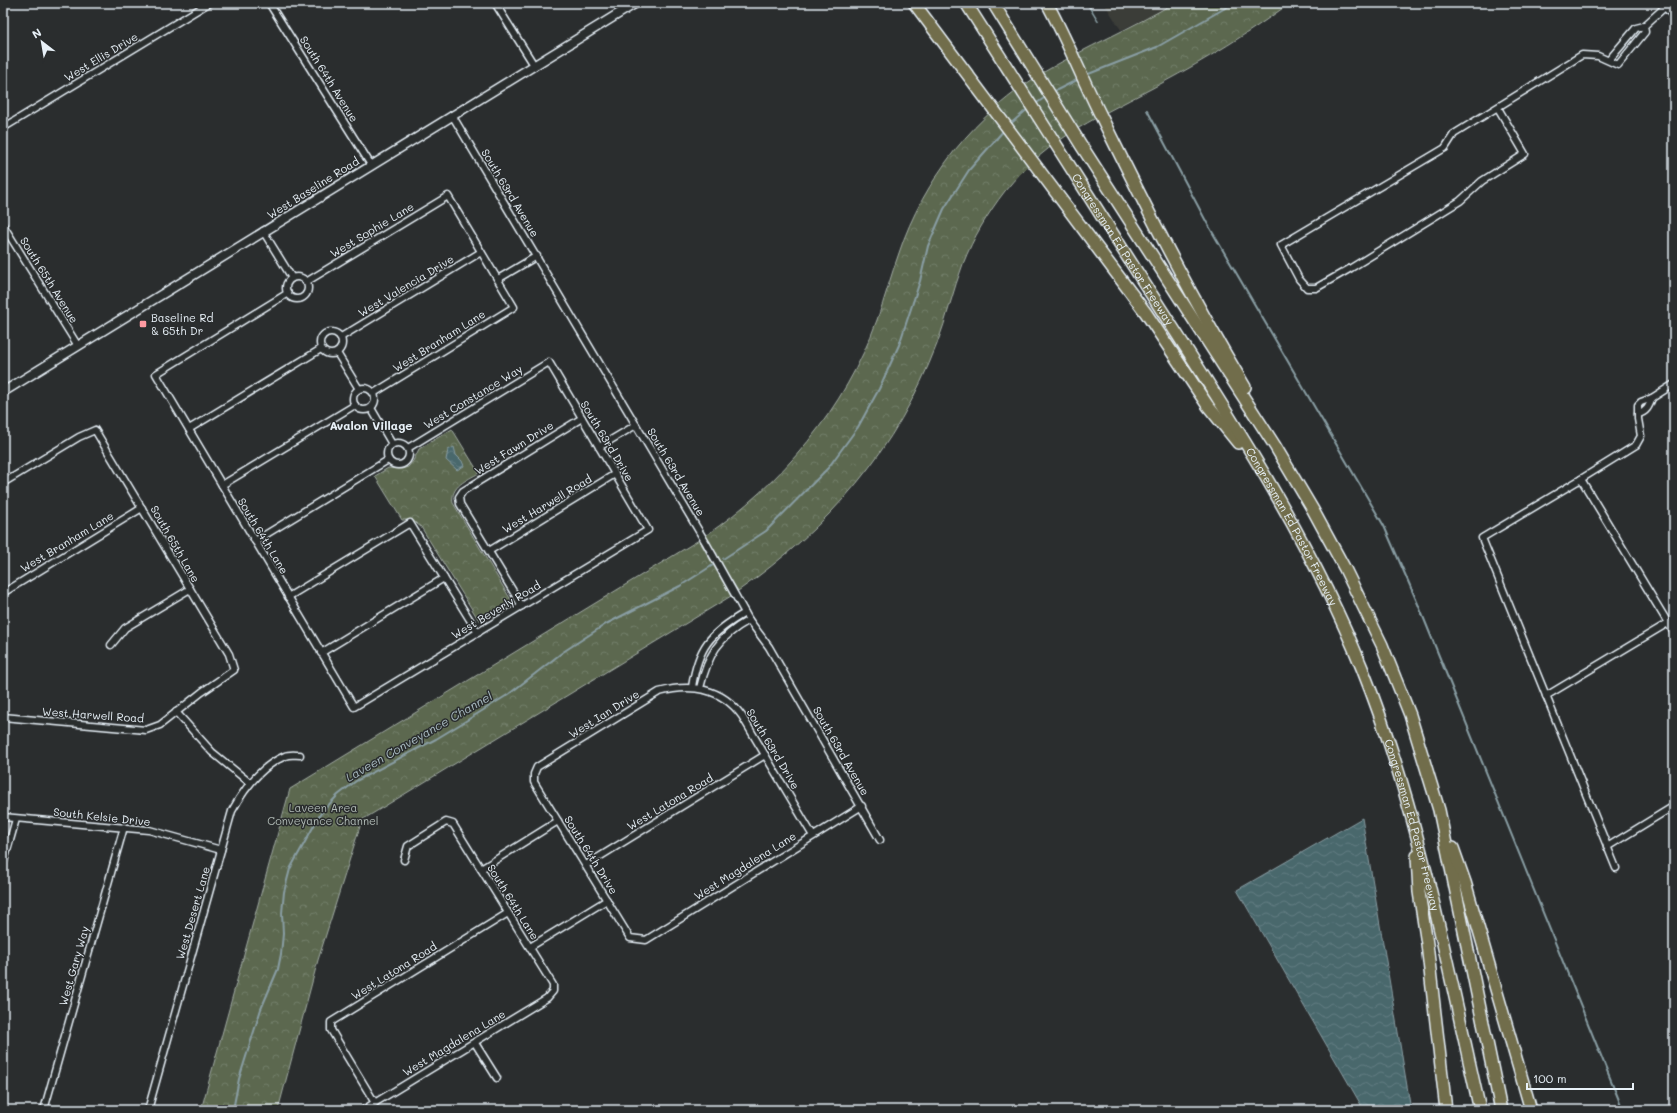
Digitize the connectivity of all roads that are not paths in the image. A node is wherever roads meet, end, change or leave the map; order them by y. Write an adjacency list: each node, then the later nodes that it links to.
1 (208, 3): 16 (street, West Ellis Drive)
2 (269, 3): 17 (street, South 64th Avenue)
3 (495, 3): 13 (street)
4 (636, 3): 13 (main road, West Baseline Road)
5 (914, 3): 45 (highway)
6 (966, 3): 45 (highway, Congressman Ed Pastor Freeway)
7 (993, 3): 41 (highway, Congressman Ed Pastor Freeway)
8 (1048, 3): 41 (highway)
9 (1664, 4): 10 (main road); 11 (street)
10 (1674, 15)
11 (1644, 26): 12 (street); 12 (street)
12 (1609, 60): 14 (street)
13 (534, 65): 15 (main road, West Baseline Road)
14 (1498, 108): 14 (street)
15 (452, 115): 17 (main road, West Baseline Road); 21 (street, South 63rd Avenue)
16 (3, 128)
17 (371, 165): 19 (main road, West Baseline Road)
18 (3, 225): 27 (street, South 65th Avenue)
19 (263, 231): 22 (street); 27 (main road, West Baseline Road)
20 (481, 252): 23 (street); 24 (street, West Sophie Lane); 26 (street, West Valencia Drive)
21 (537, 256): 23 (street); 38 (street, South 63rd Avenue)
22 (292, 278): 24 (street); 25 (street)
23 (498, 279): 34 (street, West Branham Lane)
24 (306, 282): 25 (street)
25 (288, 293): 39 (street, South 64th Lane)
26 (341, 337): 28 (street); 29 (street)
27 (78, 346): 33 (main road, West Baseline Road)
28 (321, 349): 29 (street); 39 (street)
29 (337, 353): 32 (street)
30 (549, 362): 37 (street, South 63rd Drive); 43 (street, West Constance Way)
31 (1674, 384): 47 (street)
32 (358, 389): 34 (street); 35 (street)
33 (3, 392)
34 (374, 393): 36 (street)
35 (354, 405): 36 (street); 49 (street)
36 (371, 408): 40 (street)
37 (582, 418): 42 (street, South 63rd Drive); 53 (street, West Fawn Drive)
38 (636, 425): 42 (street); 59 (street, South 63rd Avenue)
39 (189, 430): 49 (street, South 64th Lane)
40 (392, 444): 43 (street); 44 (street)
41 (1275, 446): 79 (highway, Congressman Ed Pastor Freeway)
42 (599, 447): 46 (street, South 63rd Drive)
43 (408, 448): 44 (street)
44 (388, 460): 52 (street)
45 (1255, 461): 84 (highway, Congressman Ed Pastor Freeway)
46 (615, 474): 51 (street, South 63rd Drive); 53 (street, West Harwell Road)
47 (1581, 479): 61 (street); 69 (street)
48 (3, 483): 50 (street, South 65th Lane)
49 (222, 485): 52 (street, South 64th Lane)
50 (142, 508): 55 (street, South 65th Lane); 56 (street, West Branham Lane)
51 (648, 530): 58 (street, West Beverly Road)
52 (255, 541): 57 (street, South 64th Lane)
53 (489, 551): 58 (street)
54 (444, 578): 57 (street); 62 (street); 65 (street)
55 (190, 589): 64 (street); 66 (street, South 65th Lane)
56 (3, 593)
57 (288, 596): 65 (street, South 64th Lane)
58 (522, 606): 62 (street, West Beverly Road)
59 (745, 613): 60 (street, South 63rd Avenue); 67 (street)
60 (749, 620): 68 (street); 77 (street, South 63rd Avenue)
61 (1668, 623): 63 (street); 69 (street)
62 (478, 633): 70 (street, West Beverly Road)
63 (1674, 633)
64 (111, 645)
65 (322, 653): 70 (street, South 64th Lane)
66 (234, 670): 71 (street, West Harwell Road)
67 (692, 687): 68 (street, West Ian Drive); 75 (street, West Ian Drive)
68 (700, 688): 74 (street, South 63rd Drive)
69 (1546, 696): 87 (street)
70 (354, 707)
71 (176, 712): 72 (street, West Harwell Road); 76 (street)
72 (3, 717)
73 (300, 754): 76 (street, West Desert Lane)
74 (765, 755): 85 (street, South 63rd Drive); 91 (street, West Latona Road)
75 (534, 774): 82 (street, South 64th Drive)
76 (250, 783): 88 (street, West Desert Lane)
77 (862, 806): 85 (street, West Magdalena Lane); 86 (street, South 63rd Avenue)
78 (1674, 806): 87 (street)
79 (1439, 810): 107 (highway, Congressman Ed Pastor Freeway); 108 (highway)
80 (3, 817): 81 (street, South Kelsie Drive)
81 (16, 819): 83 (street, South Kelsie Drive); 90 (street)
82 (558, 821): 91 (street, South 64th Drive); 93 (street)
83 (124, 827): 88 (street, South Kelsie Drive); 102 (street, West Gary Way)
84 (1416, 833): 105 (highway); 106 (highway, Congressman Ed Pastor Freeway)
85 (813, 836): 96 (street, West Magdalena Lane)
86 (880, 840)
87 (1607, 847): 92 (street)
88 (221, 850): 103 (street, West Desert Lane)
89 (404, 860): 93 (street, South 64th Lane)
90 (3, 865)
91 (586, 865): 94 (street, South 64th Drive)
92 (1616, 868)
93 (481, 869): 95 (street, South 64th Lane)
94 (607, 900): 96 (street, South 64th Drive); 97 (street)
95 (508, 913): 97 (street, South 64th Lane); 101 (street, West Latona Road)
96 (639, 940)
97 (530, 947): 98 (street, South 64th Lane)
98 (553, 991): 99 (street, West Magdalena Lane)
99 (475, 1043): 100 (street); 101 (street, West Magdalena Lane)
100 (497, 1078)
101 (375, 1103): 104 (street, West Magdalena Lane)
102 (44, 1110)
103 (148, 1110)
104 (363, 1110)
105 (1446, 1110)
106 (1480, 1110)
107 (1501, 1110)
108 (1531, 1110)

